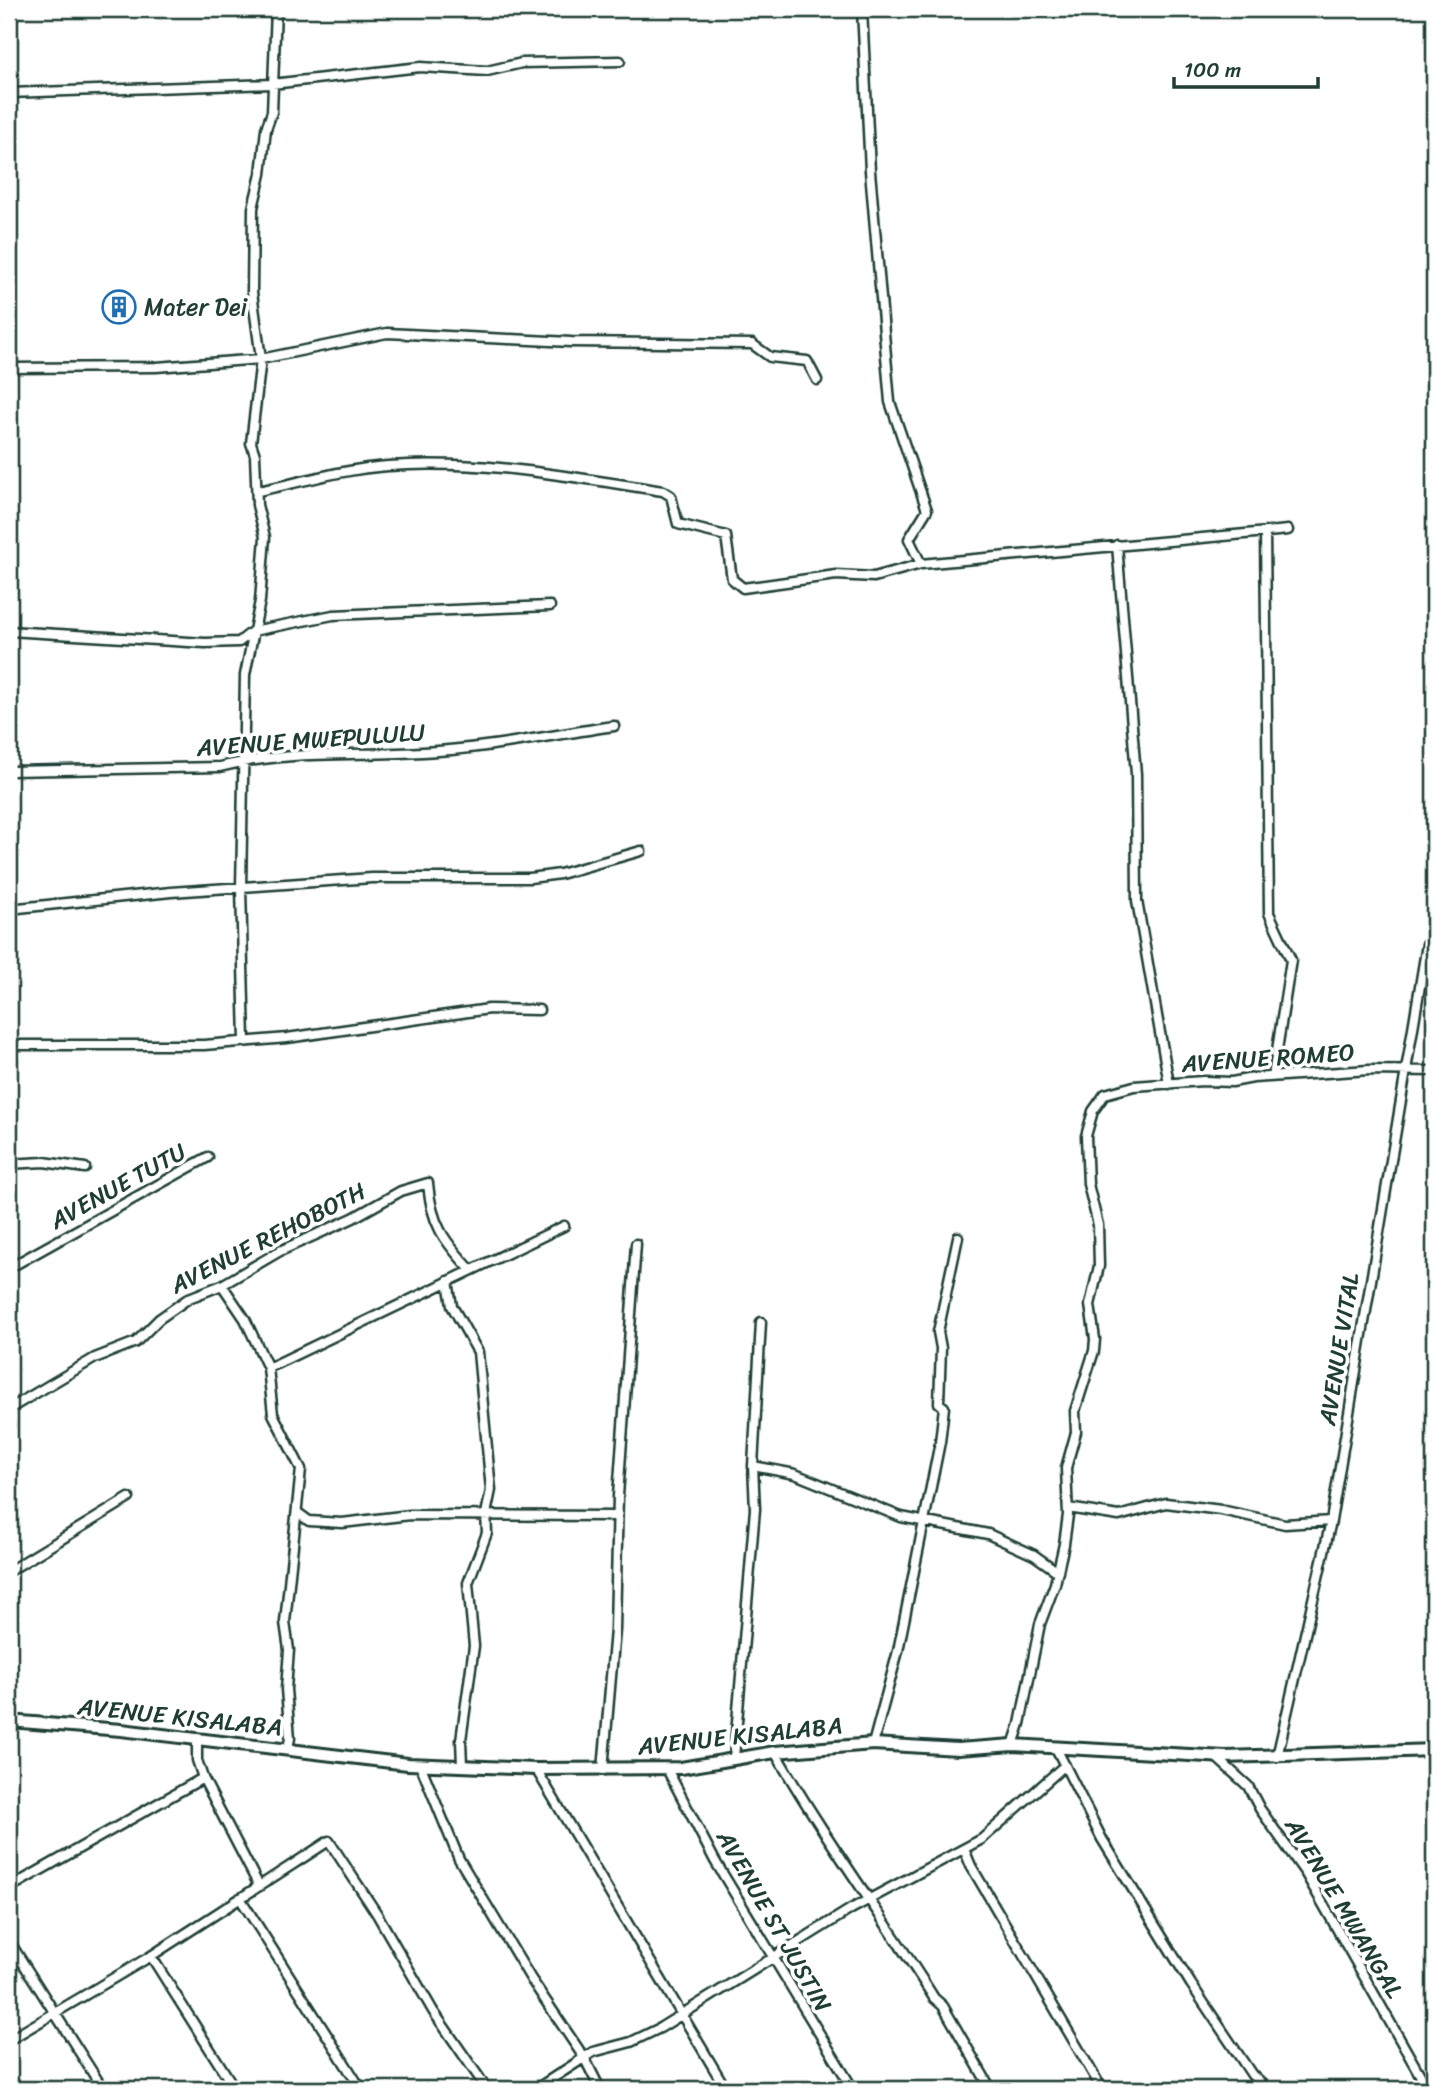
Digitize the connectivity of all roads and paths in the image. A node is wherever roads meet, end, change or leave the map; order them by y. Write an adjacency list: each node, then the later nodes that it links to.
1 (276, 9): 4 (street)
2 (862, 9): 13 (street)
3 (620, 61): 4 (street)
4 (271, 84): 5 (street); 6 (street)
5 (9, 93)
6 (261, 359): 7 (street); 8 (street); 9 (street)
7 (9, 368)
8 (817, 380)
9 (258, 491): 13 (street); 16 (street)
10 (1289, 530): 11 (street)
11 (1265, 533): 12 (street); 29 (street)
12 (1117, 545): 13 (street); 30 (street)
13 (921, 564)
14 (550, 606): 16 (street)
15 (9, 631): 16 (street)
16 (253, 631): 18 (street)
17 (614, 726): 18 (street, AVENUE MWEPULULU)
18 (245, 760): 19 (street, AVENUE MWEPULULU); 21 (street)
19 (9, 771)
20 (641, 851): 21 (street)
21 (241, 888): 22 (street); 25 (street)
22 (9, 909)
23 (1427, 944): 27 (street, AVENUE VITAL)
24 (539, 1010): 25 (street)
25 (245, 1041): 26 (street)
26 (9, 1045)
27 (1404, 1071): 28 (street, AVENUE ROMEO); 29 (street, AVENUE ROMEO); 51 (street, AVENUE VITAL)
28 (1434, 1071)
29 (1273, 1076): 30 (street, AVENUE ROMEO)
30 (1169, 1084): 46 (street, AVENUE ROMEO)
31 (208, 1157): 37 (street, AVENUE TUTU)
32 (9, 1164): 33 (street)
33 (85, 1168)
34 (564, 1226): 38 (street)
35 (958, 1237): 50 (street)
36 (636, 1244): 49 (street)
37 (9, 1268)
38 (471, 1270): 39 (street); 40 (street, AVENUE REHOBOTH)
39 (448, 1281): 42 (street); 48 (street)
40 (222, 1285): 42 (street); 43 (street, AVENUE REHOBOTH)
41 (761, 1322): 44 (street)
42 (268, 1368): 47 (street)
43 (9, 1409)
44 (753, 1466): 50 (street); 65 (street)
45 (128, 1499): 52 (street)
46 (1068, 1508): 51 (street); 53 (street)
47 (298, 1513): 48 (street); 60 (street)
48 (486, 1514): 49 (street); 67 (street)
49 (618, 1516): 71 (street)
50 (925, 1521): 53 (street); 57 (street)
51 (1331, 1521): 64 (street, AVENUE VITAL)
52 (9, 1570)
53 (1058, 1572): 58 (street)
54 (9, 1721): 56 (street, AVENUE KISALABA)
55 (1434, 1727): 61 (street)
56 (197, 1739): 60 (street, AVENUE KISALABA); 72 (street)
57 (873, 1744): 58 (street, AVENUE KISALABA); 62 (street, AVENUE KISALABA)
58 (1013, 1745): 59 (street, AVENUE KISALABA)
59 (1056, 1748): 63 (street, AVENUE KISALABA); 68 (street)
60 (288, 1749): 66 (street, AVENUE KISALABA)
61 (1432, 1750): 64 (street, AVENUE KISALABA)
62 (775, 1752): 65 (street, AVENUE KISALABA); 77 (street)
63 (1216, 1757): 64 (street, AVENUE KISALABA); 97 (street, AVENUE MWANGAL)
64 (1277, 1757)
65 (734, 1758): 70 (street, AVENUE KISALABA)
66 (420, 1764): 67 (street, AVENUE KISALABA); 84 (street)
67 (462, 1765): 69 (street, AVENUE KISALABA)
68 (1065, 1765): 73 (street); 96 (street)
69 (536, 1769): 71 (street, AVENUE KISALABA); 82 (street)
70 (667, 1769): 71 (street, AVENUE KISALABA); 80 (street, AVENUE ST JUSTIN)
71 (603, 1770)
72 (203, 1778): 74 (street); 75 (street)
73 (964, 1849): 77 (street); 95 (street)
74 (259, 1886): 76 (street); 89 (street)
75 (9, 1888)
76 (240, 1898): 79 (street); 88 (street)
77 (870, 1899): 80 (street); 94 (street)
78 (9, 1941): 81 (street)
79 (151, 1956): 81 (street); 87 (street)
80 (771, 1957): 82 (street); 93 (street, AVENUE ST JUSTIN)
81 (53, 2013): 83 (street); 86 (street)
82 (681, 2014): 84 (street); 92 (street)
83 (9, 2040)
84 (585, 2059): 90 (street); 91 (street)
85 (1434, 2086): 97 (street)
86 (103, 2089)
87 (235, 2089)
88 (361, 2089)
89 (487, 2089)
90 (536, 2089)
91 (600, 2089)
92 (726, 2089)
93 (853, 2089)
94 (991, 2089)
95 (1102, 2089)
96 (1268, 2089)
97 (1428, 2089)

